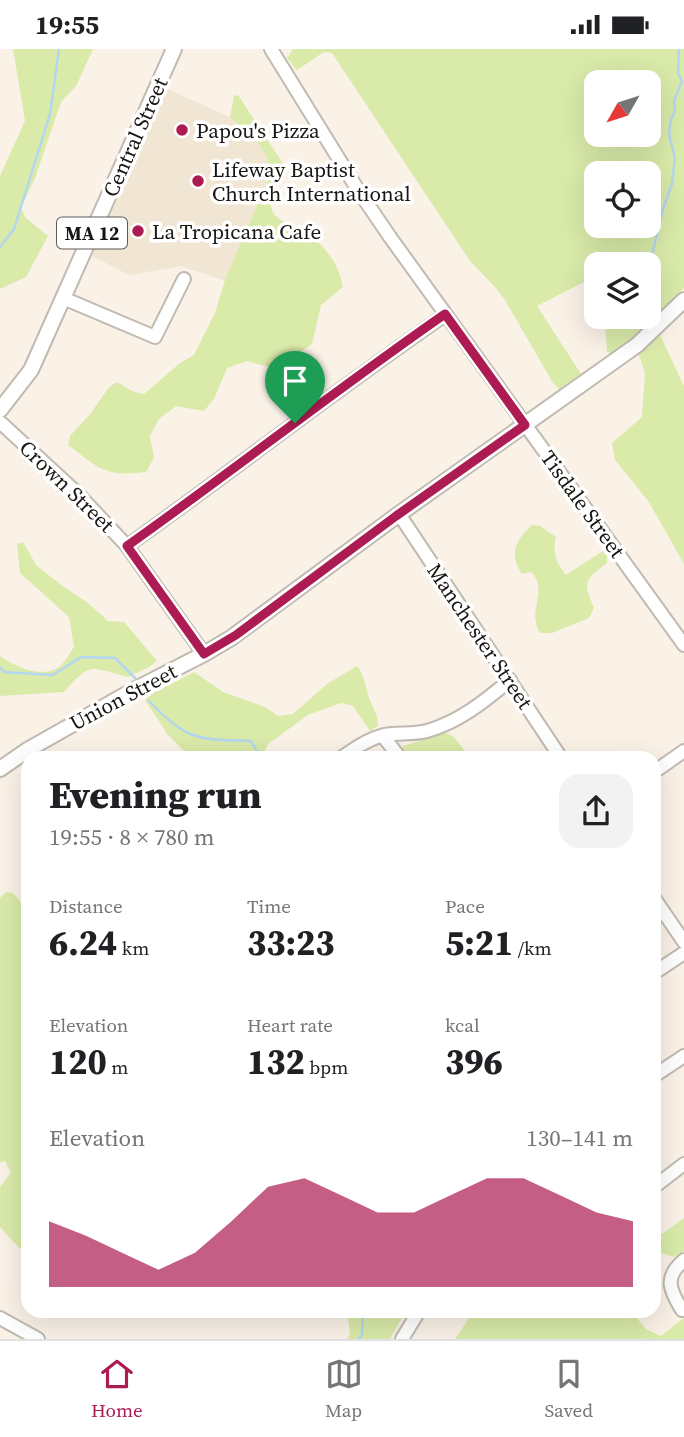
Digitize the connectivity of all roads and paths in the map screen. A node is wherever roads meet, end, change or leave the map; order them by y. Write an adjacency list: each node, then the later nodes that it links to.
1 (174, 49): 4 (main road, Central Street / MA 12)
2 (271, 49): 6 (street, Tisdale Street)
3 (184, 279): 4 (street)
4 (64, 297): 7 (main road, Central Street / MA 12)
5 (684, 300): 9 (main road, Union Street)
6 (445, 314): 9 (street, Tisdale Street); 11 (street)
7 (0, 410)
8 (0, 422): 11 (street, Crown Street)
9 (525, 425): 10 (main road, Union Street); 12 (street, Tisdale Street)
10 (399, 514): 13 (main road, Union Street); 14 (street, Manchester Street)
11 (127, 546): 13 (street, Crown Street)
12 (684, 645)
13 (204, 654): 16 (main road, Union Street)
14 (510, 680): 15 (street); 19 (street, Manchester Street)
15 (383, 736): 17 (street); 18 (street)
16 (26, 751)
17 (352, 751)
18 (395, 751)
19 (556, 751)
20 (684, 751): 22 (street)
21 (21, 754): 23 (main road, Union Street)
22 (661, 767)
23 (0, 769)
24 (661, 908): 25 (street)
25 (684, 942)
26 (684, 953): 27 (street)
27 (661, 969)
28 (684, 1056): 29 (street)
29 (661, 1071)
30 (684, 1164): 31 (street)
31 (661, 1182)
32 (684, 1260): 33 (street)
33 (682, 1310)
34 (0, 1318): 36 (street)
35 (414, 1318): 37 (street)
36 (38, 1339)
37 (401, 1339)

